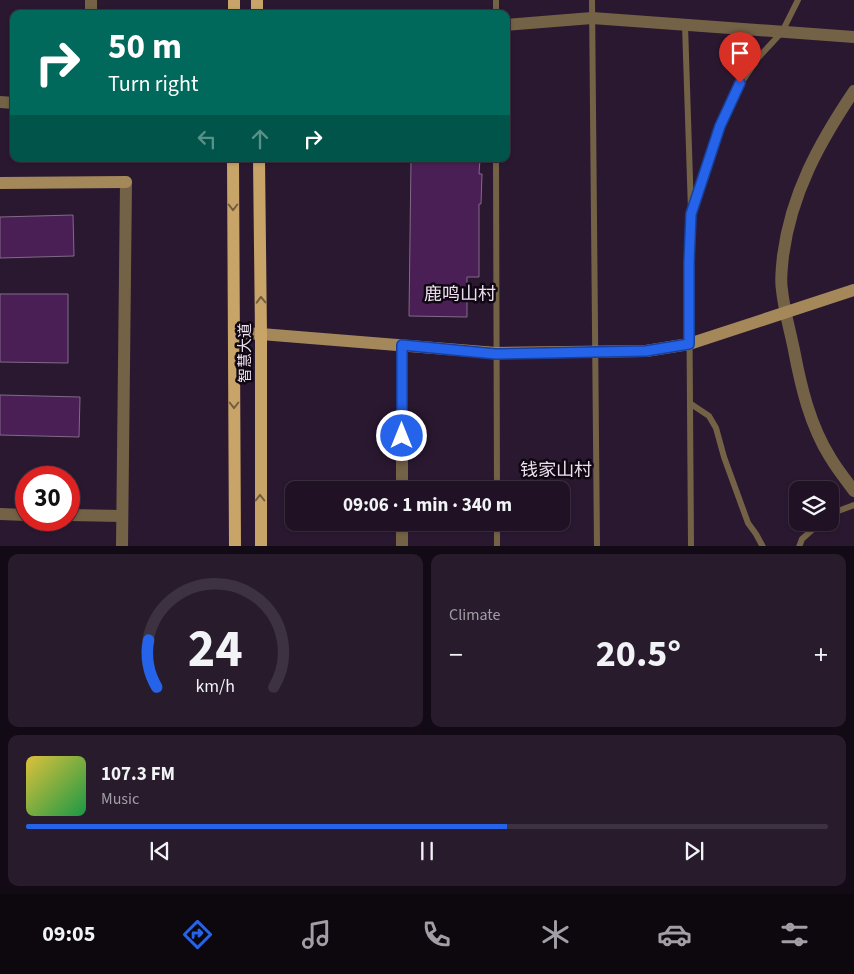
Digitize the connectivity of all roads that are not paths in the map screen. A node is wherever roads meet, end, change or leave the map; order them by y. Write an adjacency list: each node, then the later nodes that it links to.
1 (592, 0): 3 (lane)
2 (798, 0): 6 (lane)
3 (592, 18): 4 (street); 5 (street); 20 (lane)
4 (685, 24): 6 (street); 13 (lane)
5 (510, 25)
6 (782, 32): 7 (street); 13 (lane)
7 (854, 37)
8 (854, 91): 15 (street)
9 (233, 162): 16 (main road, 智慧大道, one-way to 16)
10 (259, 162): 17 (main road, 智慧大道, one-way to 10)
11 (496, 162): 21 (lane)
12 (0, 183): 31 (street)
13 (691, 214): 18 (lane)
14 (854, 290): 15 (street)
15 (786, 312): 18 (street); 25 (street)
16 (234, 333): 17 (street); 36 (main road, 智慧大道, one-way to 36)
17 (261, 334): 19 (street); 37 (main road, 智慧大道, one-way to 17)
18 (689, 344): 20 (street); 22 (lane)
19 (402, 345): 21 (street); 23 (street)
20 (596, 352): 21 (street); 40 (lane)
21 (496, 354): 24 (lane)
22 (691, 404): 41 (lane); 42 (lane)
23 (402, 481)
24 (497, 481)
25 (854, 491)
26 (854, 505): 27 (lane)
27 (839, 511)
28 (0, 514): 29 (street)
29 (15, 515)
30 (80, 516): 31 (street)
31 (121, 516): 35 (street)
32 (402, 531): 38 (street)
33 (497, 531): 39 (lane)
34 (811, 531): 43 (lane)
35 (122, 546)
36 (234, 546)
37 (261, 546)
38 (402, 546)
39 (497, 546)
40 (597, 546)
41 (691, 546)
42 (763, 546)
43 (798, 546)

